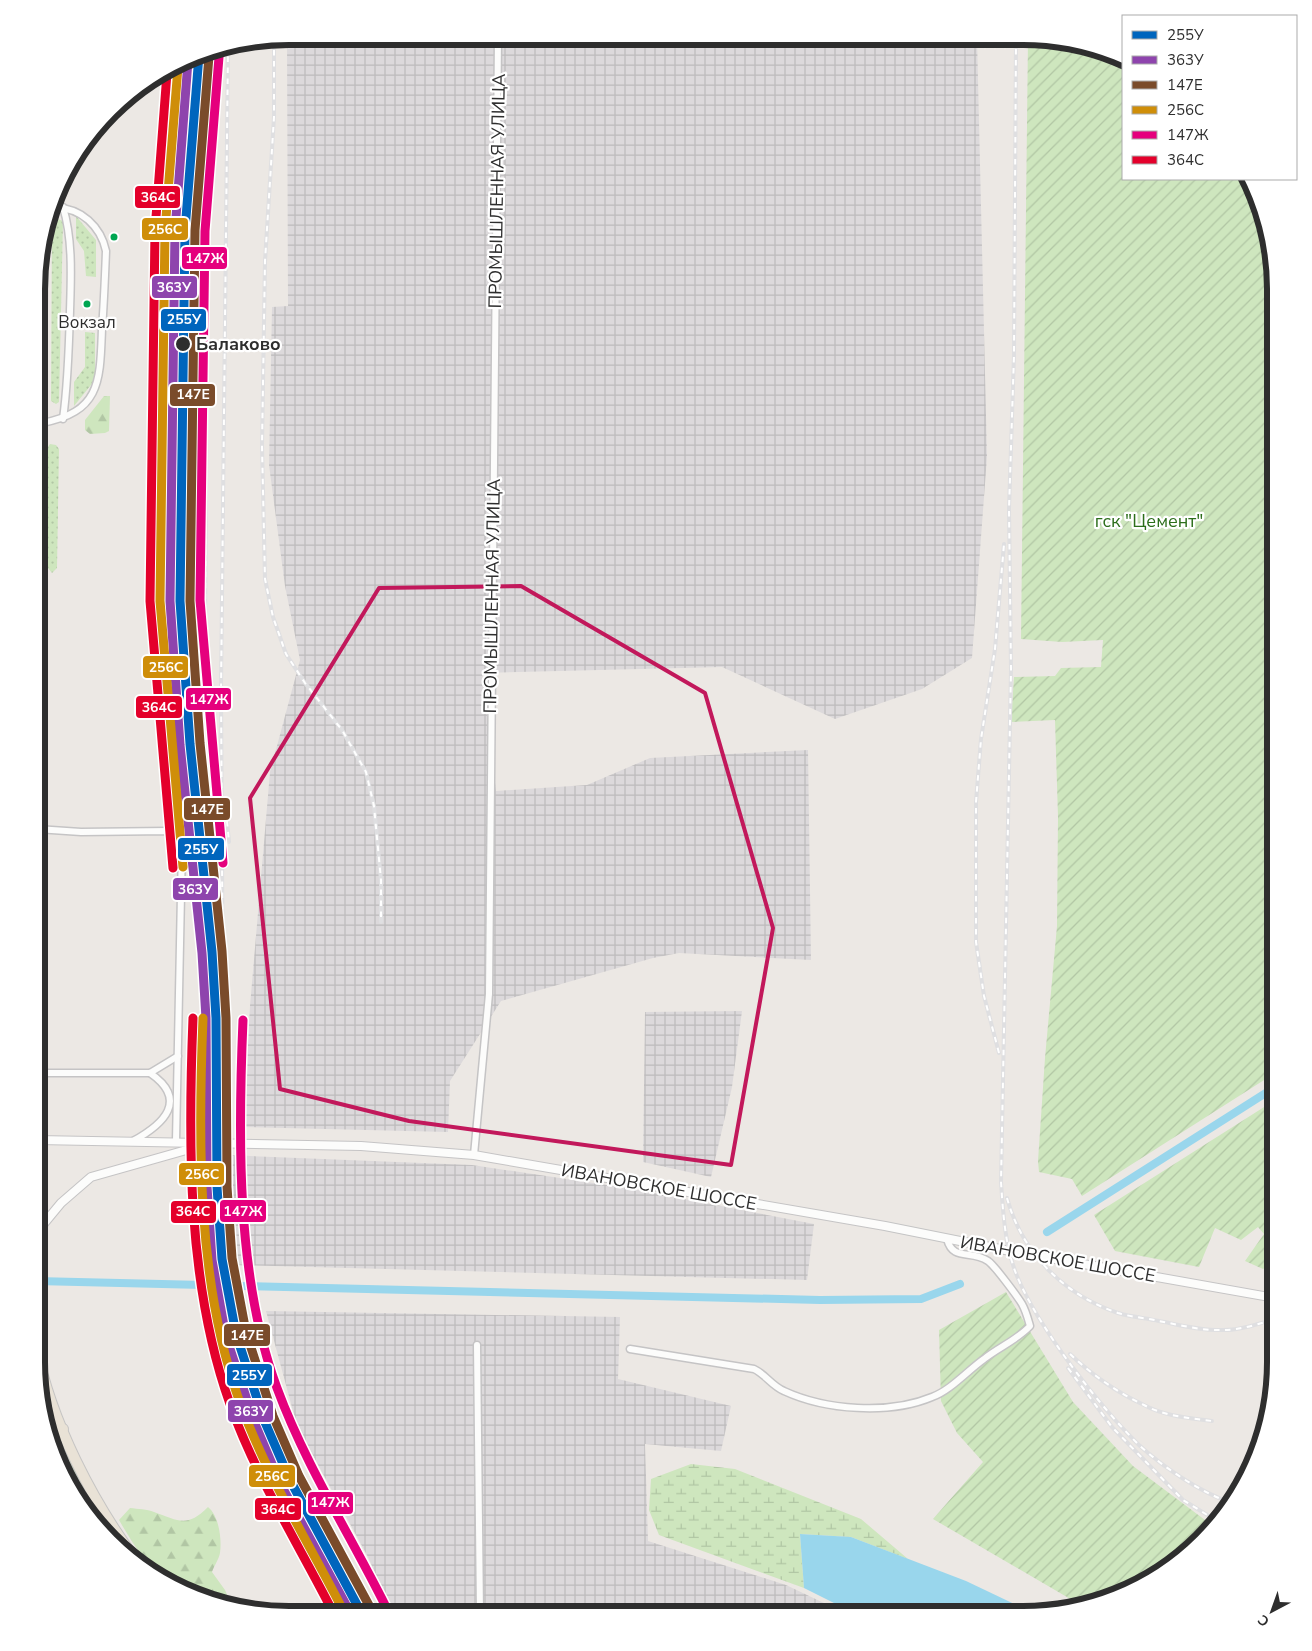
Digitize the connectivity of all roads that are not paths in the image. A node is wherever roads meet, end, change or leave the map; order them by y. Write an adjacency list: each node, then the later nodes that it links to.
1 (498, 45): 14 (street, ПРОМЫШЛЕННАЯ УЛИЦА)
2 (59, 207): 3 (street)
3 (63, 207): 4 (street); 4 (street)
4 (63, 419): 5 (street)
5 (45, 422)
6 (45, 830): 7 (street)
7 (178, 1056): 9 (street); 12 (street)
8 (45, 1073): 9 (street)
9 (150, 1073): 11 (street)
10 (45, 1140): 11 (street, ИВАНОВСКОЕ ШОССЕ)
11 (133, 1141): 12 (street, ИВАНОВСКОЕ ШОССЕ)
12 (176, 1141): 13 (street, ИВАНОВСКОЕ ШОССЕ)
13 (212, 1143): 14 (street, ИВАНОВСКОЕ ШОССЕ); 15 (street)
14 (474, 1156): 16 (street, ИВАНОВСКОЕ ШОССЕ)
15 (45, 1222)
16 (947, 1239): 17 (street, ИВАНОВСКОЕ ШОССЕ); 19 (street)
17 (1267, 1297)
18 (477, 1345): 24 (street)
19 (630, 1350)
20 (46, 1379): 21 (highway)
21 (62, 1429): 22 (highway); 23 (highway)
22 (57, 1438)
23 (113, 1530)
24 (480, 1606)

